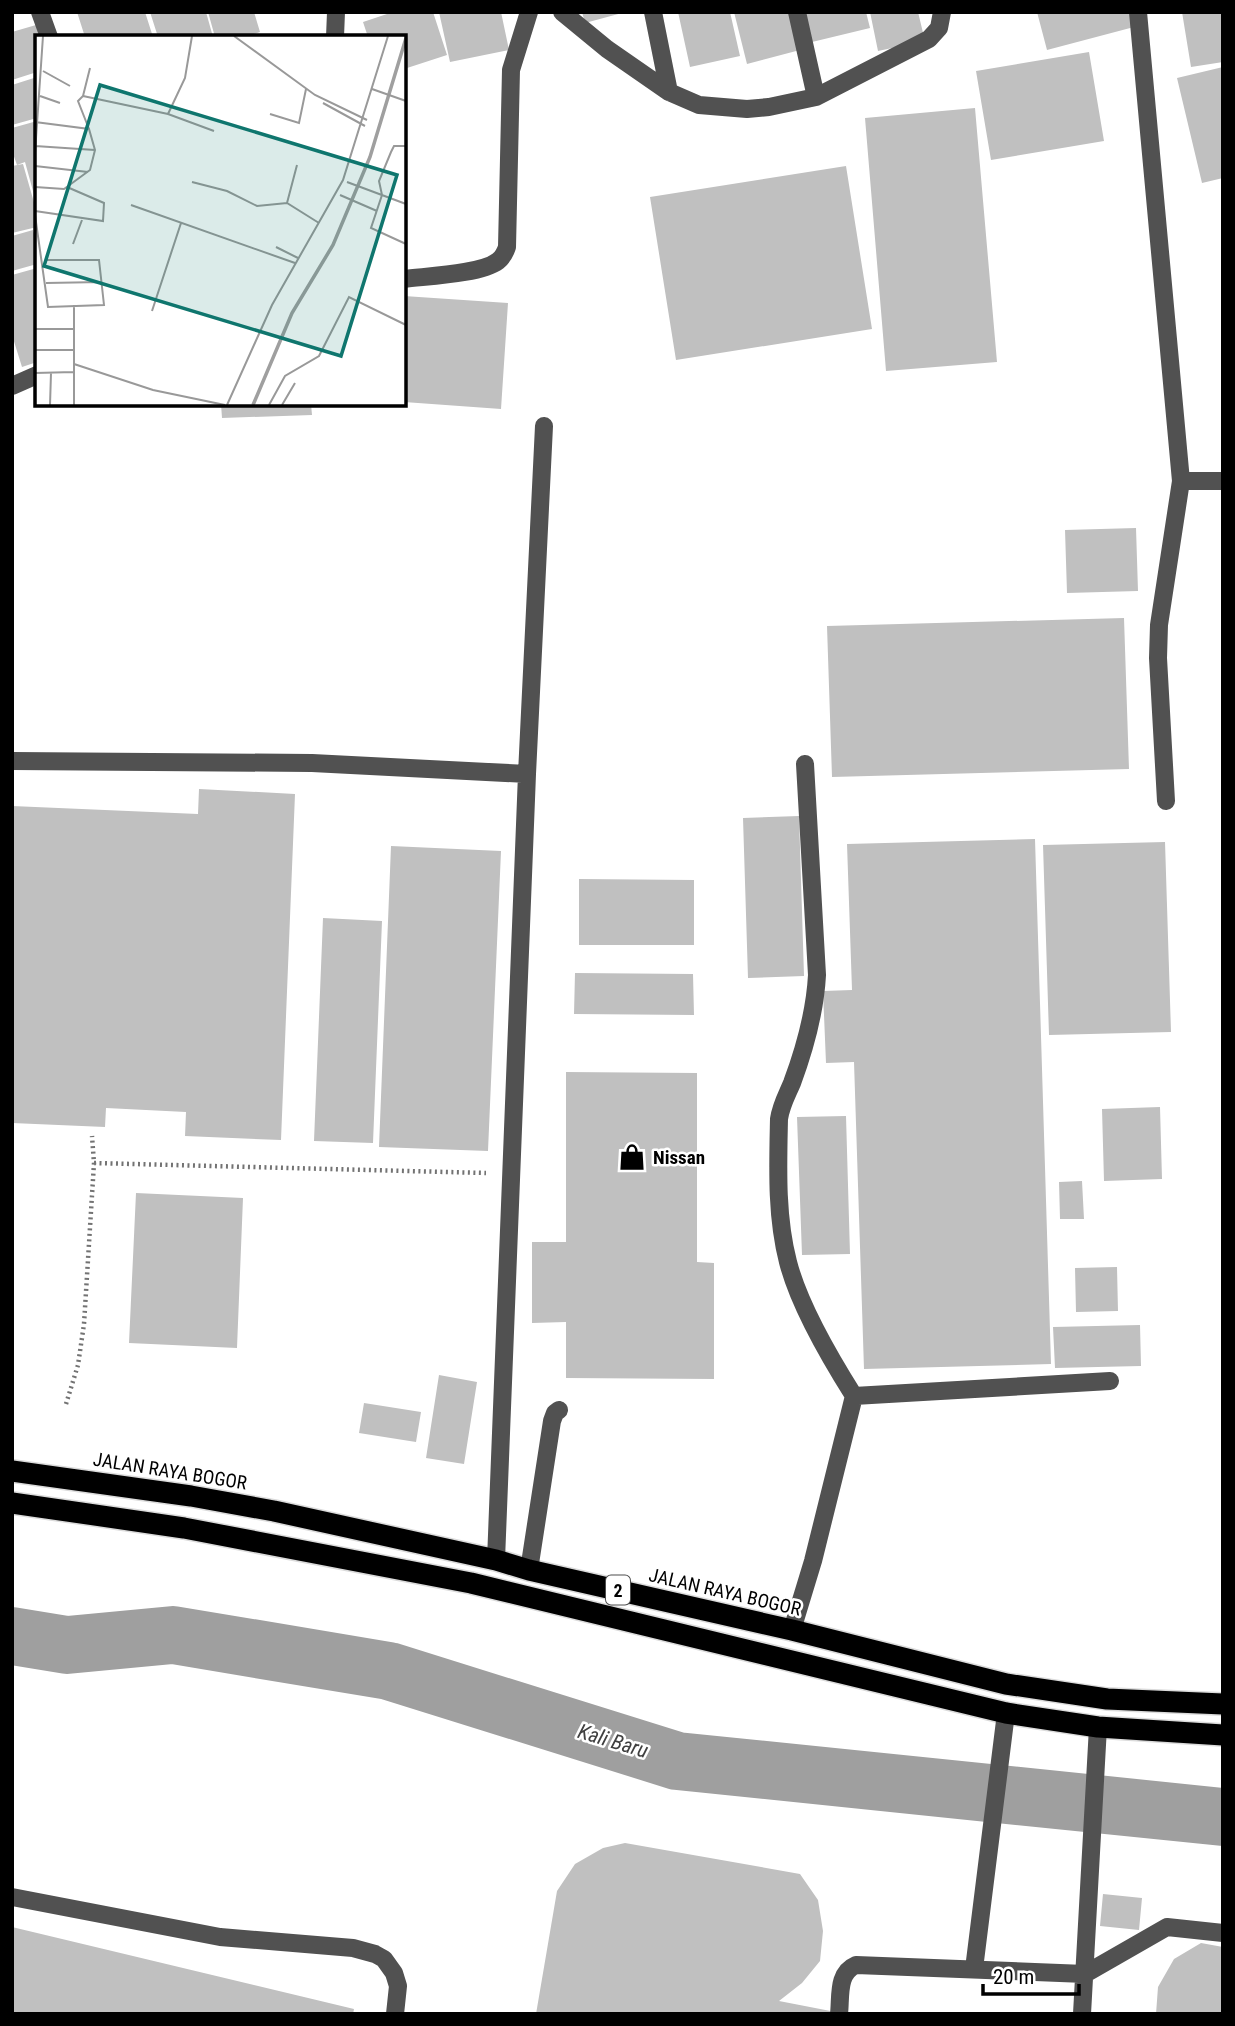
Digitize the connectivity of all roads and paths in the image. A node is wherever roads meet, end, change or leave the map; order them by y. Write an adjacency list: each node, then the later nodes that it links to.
1 (40, 12): 9 (street)
2 (337, 12): 10 (street)
3 (529, 12): 13 (street)
4 (562, 12): 11 (street)
5 (653, 12): 11 (street)
6 (797, 12): 12 (street)
7 (1138, 12): 17 (street)
8 (944, 15): 12 (street)
9 (48, 35)
10 (335, 35)
11 (669, 92): 12 (street)
12 (816, 97)
13 (406, 279)
14 (35, 376): 15 (street)
15 (12, 386)
16 (544, 426): 21 (street)
17 (1181, 481): 18 (street); 22 (street)
18 (1223, 481)
19 (12, 761): 21 (street)
20 (804, 764): 27 (street)
21 (527, 774): 25 (street)
22 (1166, 801)
23 (92, 1136): 24 (path)
24 (94, 1163): 25 (path); 28 (path)
25 (511, 1173): 32 (street)
26 (1110, 1381): 27 (street)
27 (854, 1396): 34 (street)
28 (66, 1404)
29 (559, 1410): 33 (street)
30 (12, 1471): 32 (highway, JALAN RAYA BOGOR / 2)
31 (12, 1503): 36 (highway, 2)
32 (496, 1560): 33 (highway, JALAN RAYA BOGOR / 2)
33 (529, 1570): 34 (highway, JALAN RAYA BOGOR / 2)
34 (792, 1630): 35 (highway, JALAN RAYA BOGOR / 2)
35 (1223, 1704)
36 (1006, 1713): 37 (highway, 2); 41 (street)
37 (1098, 1727): 38 (highway, 2); 42 (street)
38 (1223, 1735)
39 (12, 1897): 43 (street)
40 (1223, 1933): 42 (street)
41 (974, 1969): 42 (street); 44 (street)
42 (1085, 1974): 45 (street)
43 (395, 2014)
44 (839, 2014)
45 (1082, 2014)

